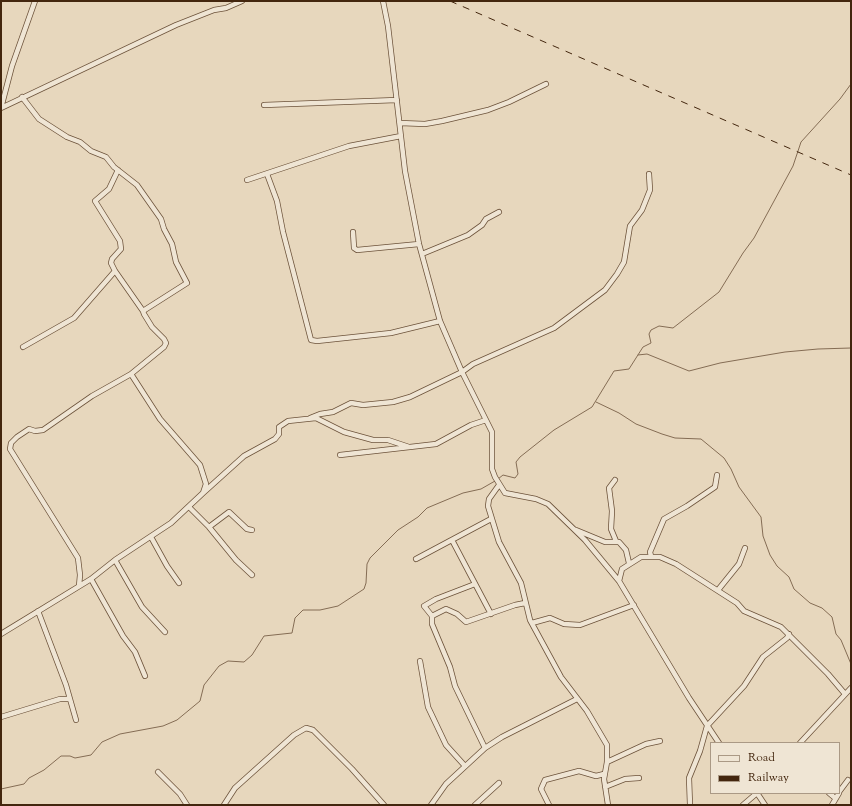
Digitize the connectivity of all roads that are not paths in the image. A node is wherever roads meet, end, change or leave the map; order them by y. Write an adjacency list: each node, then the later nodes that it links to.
1 (35, 1): 8 (street)
2 (242, 1): 5 (street)
3 (383, 1): 6 (street)
4 (546, 84): 9 (street)
5 (22, 97): 8 (street); 11 (street)
6 (397, 100): 7 (street); 9 (street)
7 (264, 105)
8 (1, 108)
9 (400, 123): 10 (street)
10 (401, 136): 12 (street); 17 (street)
11 (118, 170): 19 (street); 20 (street)
12 (267, 174): 14 (street); 21 (street)
13 (650, 174): 23 (street)
14 (247, 180)
15 (499, 212): 18 (street)
16 (352, 232): 17 (street)
17 (419, 244): 18 (street)
18 (422, 254): 21 (street)
19 (115, 271): 20 (street); 22 (street)
20 (144, 310): 24 (street)
21 (440, 321): 23 (street)
22 (23, 347)
23 (462, 372): 25 (street); 26 (street)
24 (131, 374): 32 (street); 51 (street)
25 (310, 418): 27 (street); 32 (street)
26 (486, 420): 27 (street); 31 (street)
27 (409, 447): 28 (street)
28 (340, 455)
29 (717, 475): 42 (street)
30 (615, 480): 40 (street)
31 (497, 481): 34 (street); 37 (street)
32 (203, 493): 33 (street)
33 (189, 507): 35 (street); 38 (street)
34 (491, 519): 39 (street); 53 (street)
35 (209, 527): 36 (street); 46 (street)
36 (252, 530)
37 (576, 530): 40 (street); 48 (street)
38 (151, 537): 44 (street); 49 (street)
39 (452, 540): 43 (street); 50 (street)
40 (616, 542): 45 (street)
41 (745, 548): 52 (street)
42 (651, 556): 45 (street); 52 (street)
43 (416, 559)
44 (115, 560): 47 (street); 59 (street)
45 (629, 563): 48 (street)
46 (252, 575)
47 (91, 579): 51 (street); 63 (street)
48 (619, 581): 54 (street)
49 (179, 583)
50 (475, 584): 56 (street); 57 (street)
51 (79, 586): 55 (street)
52 (718, 590): 61 (street)
53 (525, 603): 56 (street); 58 (street)
54 (634, 605): 58 (street); 70 (street)
55 (38, 611): 60 (street); 66 (street)
56 (491, 614): 57 (street)
57 (432, 616): 74 (street)
58 (532, 623): 67 (street)
59 (165, 632)
60 (1, 634)
61 (789, 634): 65 (street); 70 (street)
62 (420, 662): 76 (street)
63 (145, 676)
64 (851, 688): 65 (street)
65 (845, 694): 73 (street)
66 (70, 699): 68 (street); 69 (street)
67 (577, 699): 74 (street); 75 (street)
68 (1, 717)
69 (76, 720)
70 (707, 726): 72 (street); 96 (street)
71 (660, 741): 75 (street)
72 (718, 742)
73 (801, 742)
74 (485, 748): 76 (street)
75 (607, 762): 78 (street)
76 (465, 766): 92 (street)
77 (158, 772): 89 (street)
78 (604, 774): 82 (street); 94 (street)
79 (639, 778): 82 (street)
80 (848, 780): 83 (street)
81 (499, 783): 93 (street)
82 (605, 787): 95 (street)
83 (840, 792)
84 (756, 794): 97 (street)
85 (758, 794): 98 (street)
86 (830, 794): 88 (street)
87 (838, 794): 88 (street)
88 (835, 798): 99 (street)
89 (187, 805)
90 (224, 805): 91 (street)
91 (384, 805)
92 (431, 805)
93 (475, 805)
94 (549, 805)
95 (608, 805)
96 (690, 805)
97 (743, 805)
98 (765, 805)
99 (832, 805)

